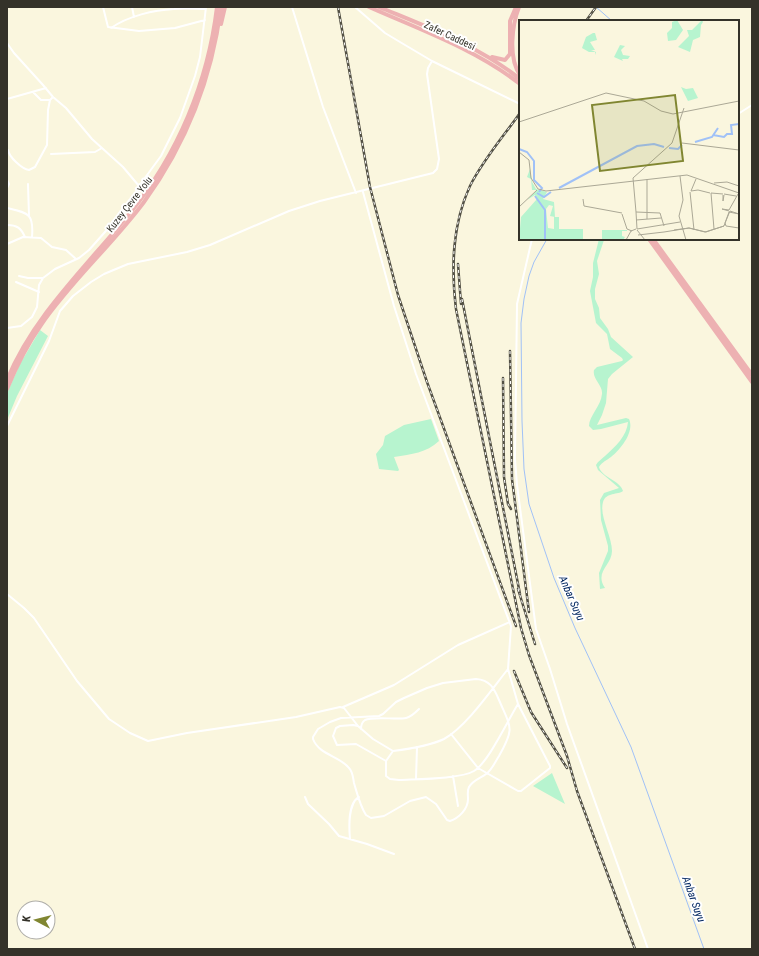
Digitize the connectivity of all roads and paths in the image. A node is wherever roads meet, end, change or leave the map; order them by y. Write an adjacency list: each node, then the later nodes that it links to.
1 (102, 7): 15 (street)
2 (132, 7): 13 (street)
3 (216, 7): 56 (highway, Kuzey Çevre Yolu)
4 (221, 7): 19 (highway, Kuzey Çevre Yolu)
5 (225, 7): 19 (highway)
6 (292, 7): 39 (street)
7 (355, 7): 18 (street)
8 (369, 7): 22 (highway, Zafer Caddesi)
9 (379, 7): 17 (highway, Zafer Caddesi)
10 (516, 7): 17 (highway)
11 (519, 7): 20 (highway)
12 (206, 8): 13 (street); 14 (street)
13 (134, 17): 15 (street)
14 (205, 20): 15 (street); 36 (street)
15 (111, 28)
16 (7, 43): 23 (street)
17 (472, 49): 21 (highway, Zafer Caddesi)
18 (432, 61): 28 (street); 38 (street)
19 (209, 70): 58 (highway, Kuzey Çevre Yolu)
20 (519, 73)
21 (519, 78)
22 (519, 83)
23 (46, 88): 24 (street); 25 (street)
24 (32, 92): 26 (street); 27 (street)
25 (53, 97): 27 (street); 31 (street)
26 (7, 99)
27 (50, 100): 32 (street)
28 (519, 104)
29 (752, 105): 30 (street)
30 (739, 113)
31 (102, 148): 33 (street); 36 (street)
32 (8, 150)
33 (51, 154)
34 (7, 180): 37 (street)
35 (28, 184): 41 (street)
36 (139, 186): 49 (street)
37 (7, 188)
38 (363, 192): 39 (street); 61 (street)
39 (356, 193): 59 (street)
40 (7, 208): 41 (street)
41 (29, 216): 44 (street)
42 (7, 226): 43 (street)
43 (25, 237): 44 (street); 48 (street)
44 (32, 237): 49 (street)
45 (532, 240): 84 (street)
46 (650, 240): 57 (highway)
47 (654, 240): 55 (highway)
48 (7, 244)
49 (76, 259): 51 (street)
50 (19, 276): 51 (street)
51 (43, 278): 53 (street)
52 (16, 282): 53 (street)
53 (39, 292): 54 (street)
54 (7, 328)
55 (752, 375)
56 (7, 380)
57 (752, 382)
58 (7, 389)
59 (7, 426)
60 (7, 594): 65 (street)
61 (510, 622): 62 (street); 65 (street)
62 (508, 669): 63 (street); 64 (street)
63 (493, 688): 67 (street); 68 (street); 71 (street)
64 (518, 704): 68 (street); 76 (street)
65 (343, 708): 67 (street)
66 (419, 710): 70 (street)
67 (350, 717): 69 (street); 80 (street)
68 (508, 720): 75 (street); 76 (street)
69 (358, 726): 70 (street); 74 (street)
70 (361, 729): 73 (street)
71 (451, 734): 72 (street); 75 (street)
72 (416, 747): 73 (street); 78 (street)
73 (393, 751): 74 (street)
74 (386, 761): 78 (street)
75 (478, 768): 76 (street); 77 (street)
76 (487, 774): 80 (street)
77 (453, 776): 78 (street); 81 (street)
78 (416, 780)
79 (305, 797): 82 (street)
80 (359, 797): 82 (street)
81 (458, 806)
82 (350, 839): 83 (street)
83 (394, 854)
84 (648, 949)

